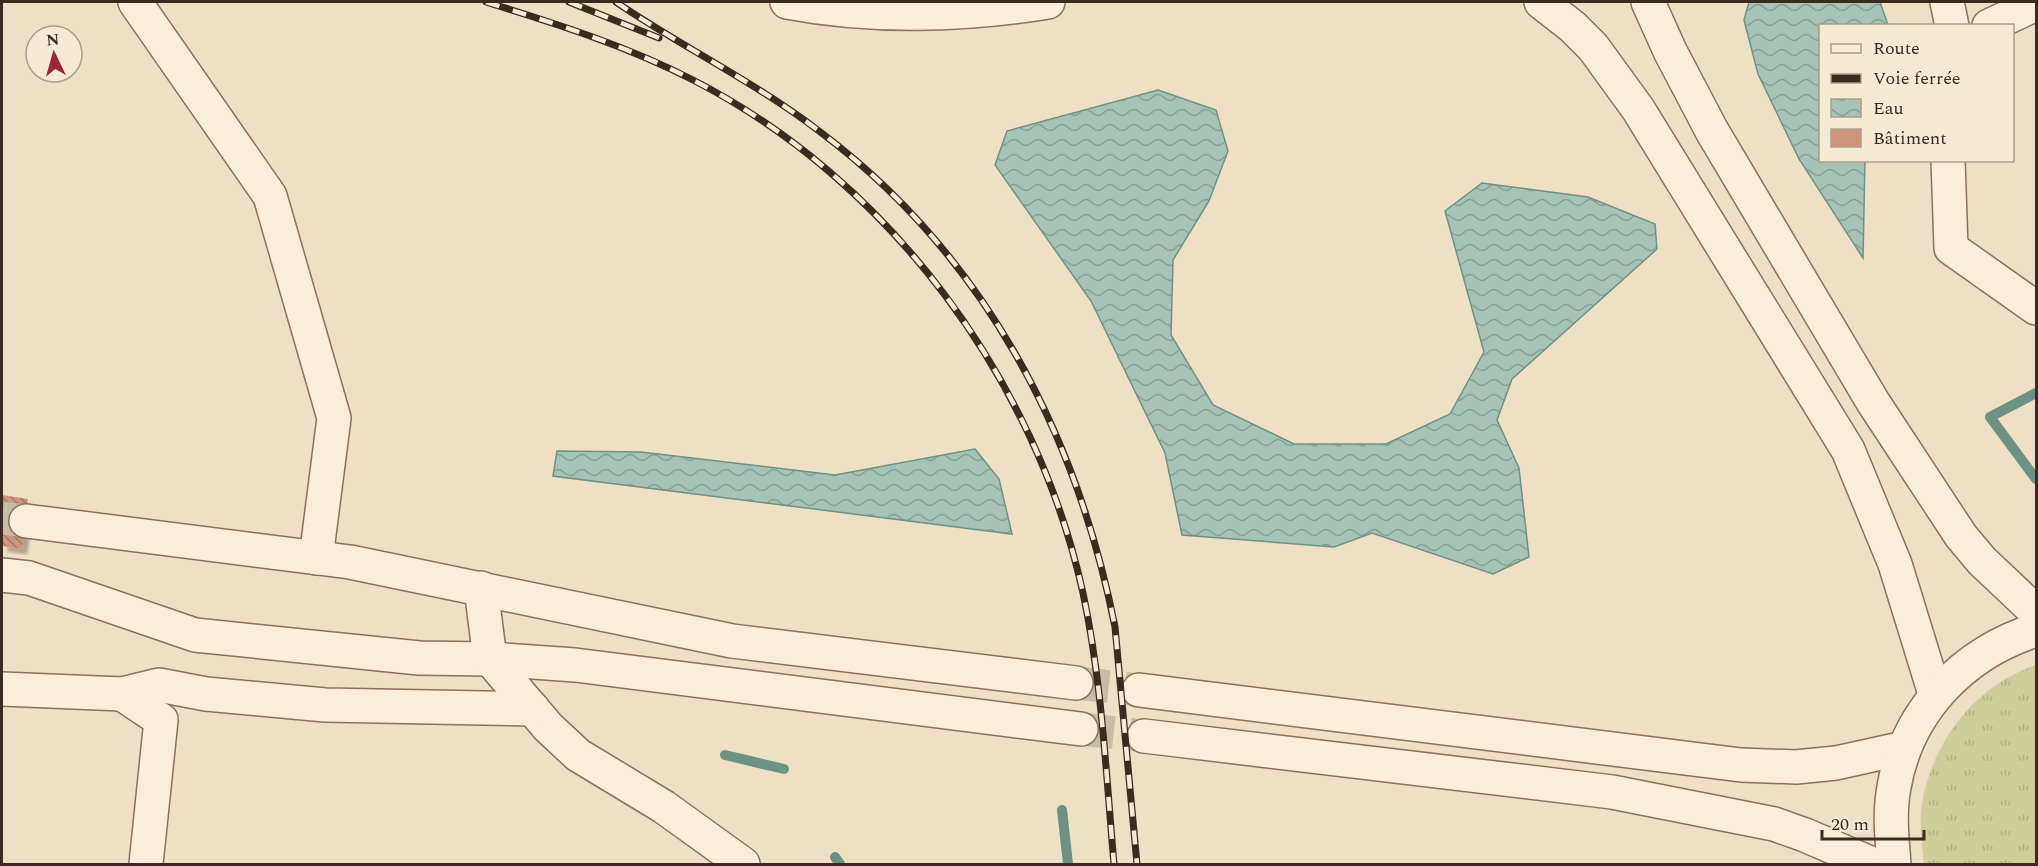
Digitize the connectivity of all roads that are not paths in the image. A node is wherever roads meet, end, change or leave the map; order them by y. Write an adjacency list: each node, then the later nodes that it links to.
1 (135, 2): 13 (street)
2 (787, 2): 3 (street)
3 (1048, 2)
4 (1541, 2): 23 (street)
5 (1648, 2): 16 (street)
6 (1947, 2): 8 (street)
7 (2037, 4): 9 (street)
8 (1952, 24)
9 (1993, 24)
10 (1948, 162): 11 (street)
11 (2037, 308)
12 (26, 521): 13 (street)
13 (316, 558): 15 (street)
14 (2, 575): 18 (street)
15 (481, 588): 18 (street); 19 (street)
16 (2037, 612)
17 (2037, 630): 23 (street)
18 (490, 658): 24 (street); 25 (street)
19 (1076, 683)
20 (2, 689): 22 (street)
21 (1139, 690): 27 (street)
22 (122, 694): 24 (street); 28 (street)
23 (1935, 694): 27 (street)
24 (533, 709): 29 (street)
25 (1081, 729)
26 (1144, 735): 30 (street)
27 (1904, 748): 31 (street)
28 (146, 864)
29 (743, 864)
30 (1872, 864)
31 (1894, 864)

